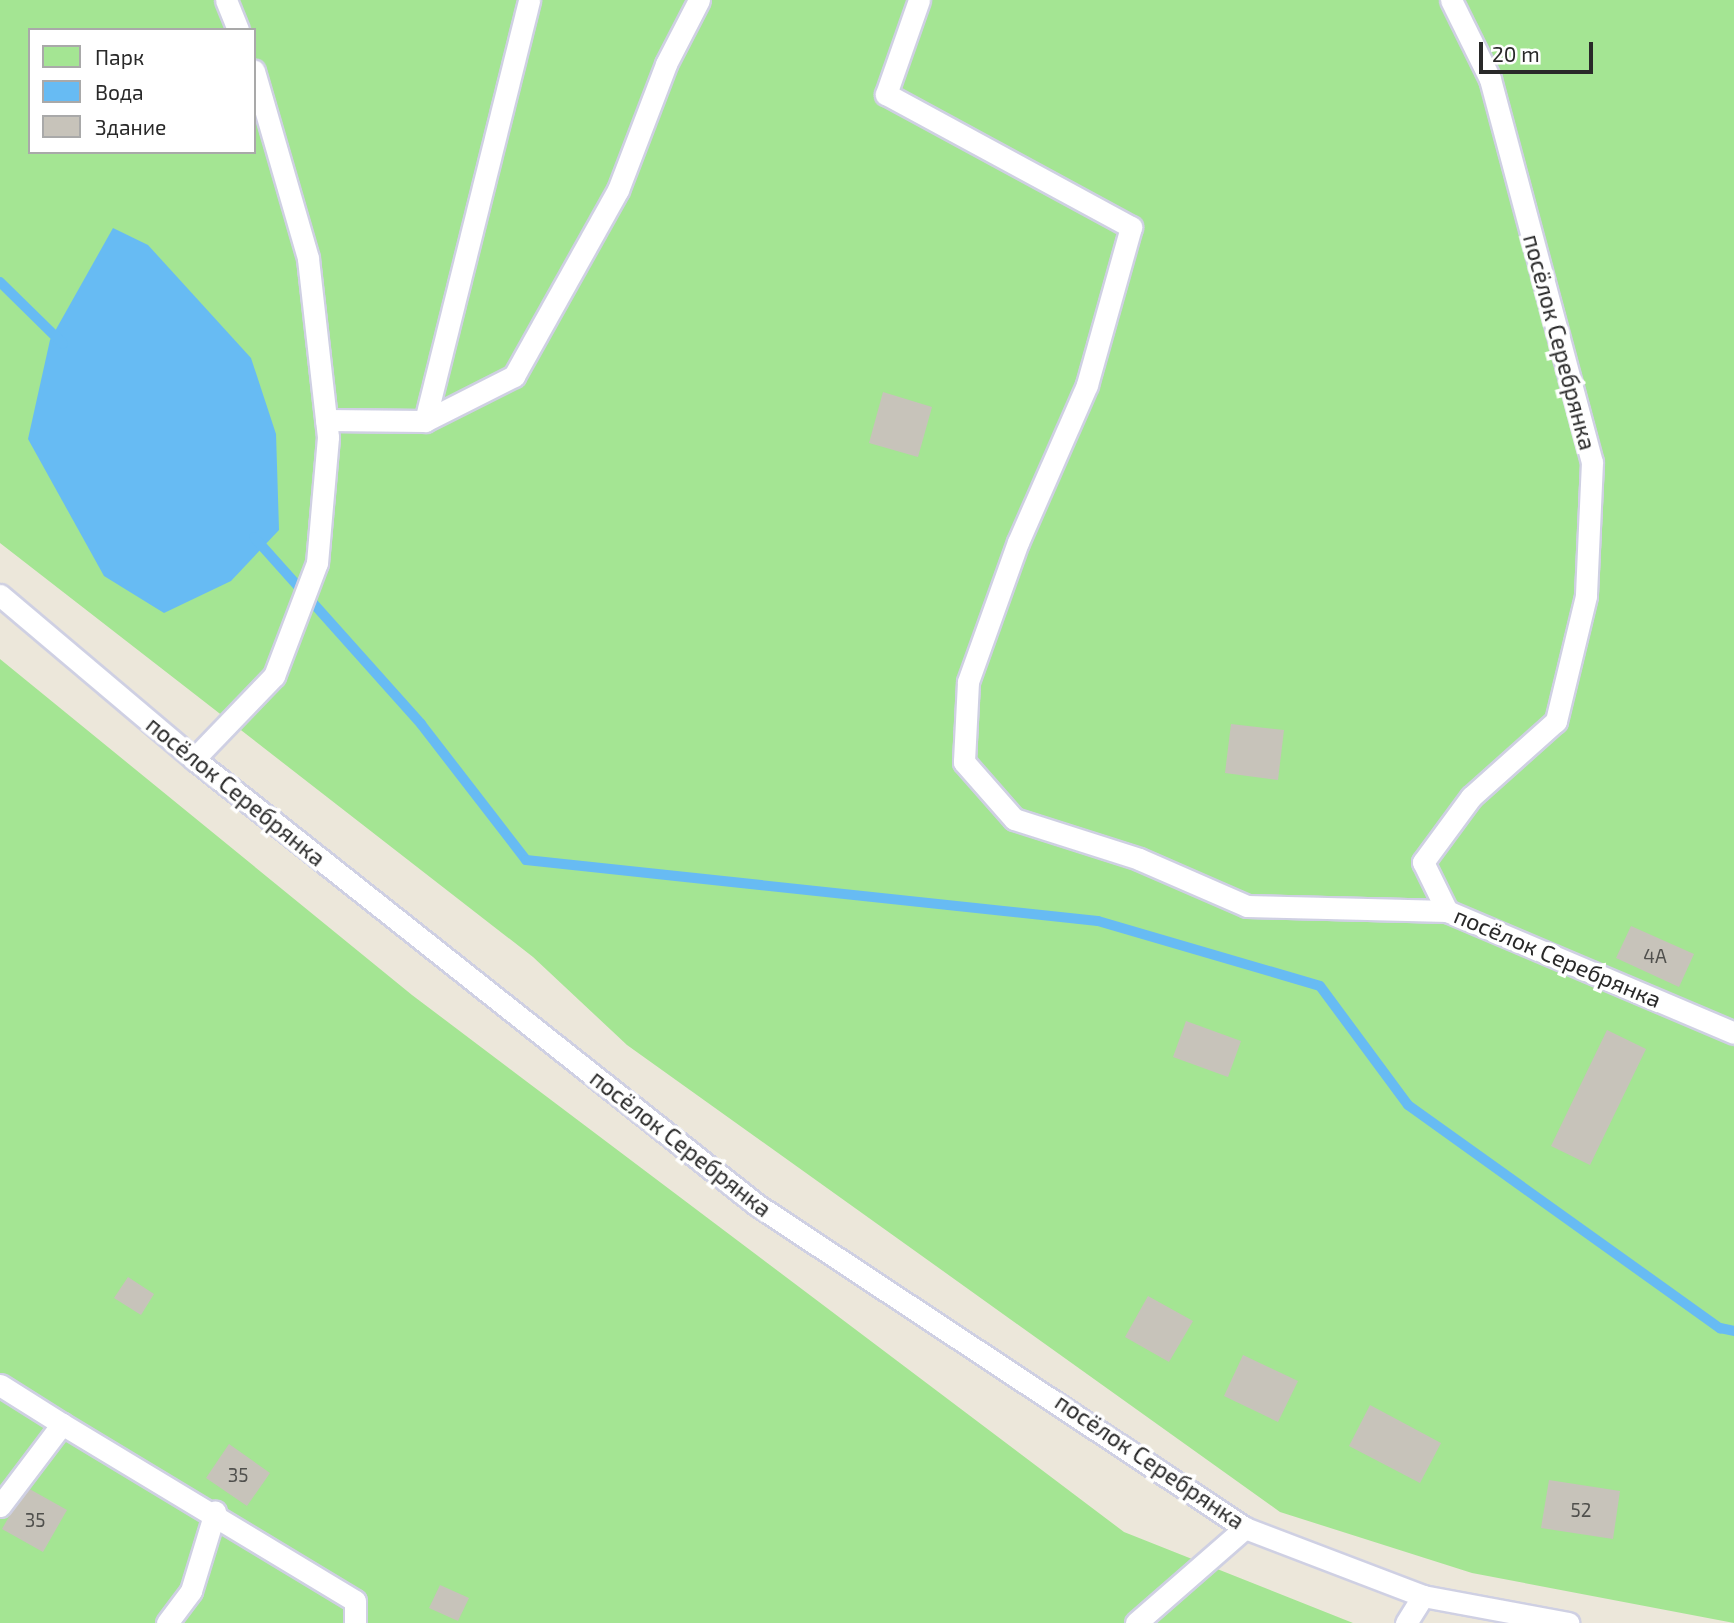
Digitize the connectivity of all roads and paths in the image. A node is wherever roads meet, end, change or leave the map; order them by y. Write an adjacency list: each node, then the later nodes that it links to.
1 (226, 0): 6 (lane)
2 (529, 0): 9 (lane)
3 (698, 0): 9 (lane)
4 (919, 0): 12 (lane)
5 (1451, 0): 12 (lane, посёлок Серебрянка)
6 (237, 28)
7 (256, 78): 8 (lane)
8 (326, 420): 9 (lane); 11 (lane)
9 (425, 421)
10 (0, 595): 11 (lane, посёлок Серебрянка)
11 (194, 760): 18 (lane, посёлок Серебрянка)
12 (1447, 911): 13 (lane, посёлок Серебрянка)
13 (1734, 1033)
14 (0, 1385): 15 (lane)
15 (62, 1424): 16 (lane); 17 (lane)
16 (0, 1506)
17 (215, 1512): 20 (lane); 21 (lane)
18 (1245, 1528): 19 (lane, посёлок Серебрянка); 22 (lane)
19 (1423, 1597): 23 (lane); 24 (lane, посёлок Серебрянка)
20 (167, 1623)
21 (355, 1623)
22 (1136, 1623)
23 (1406, 1623)
24 (1569, 1623)

